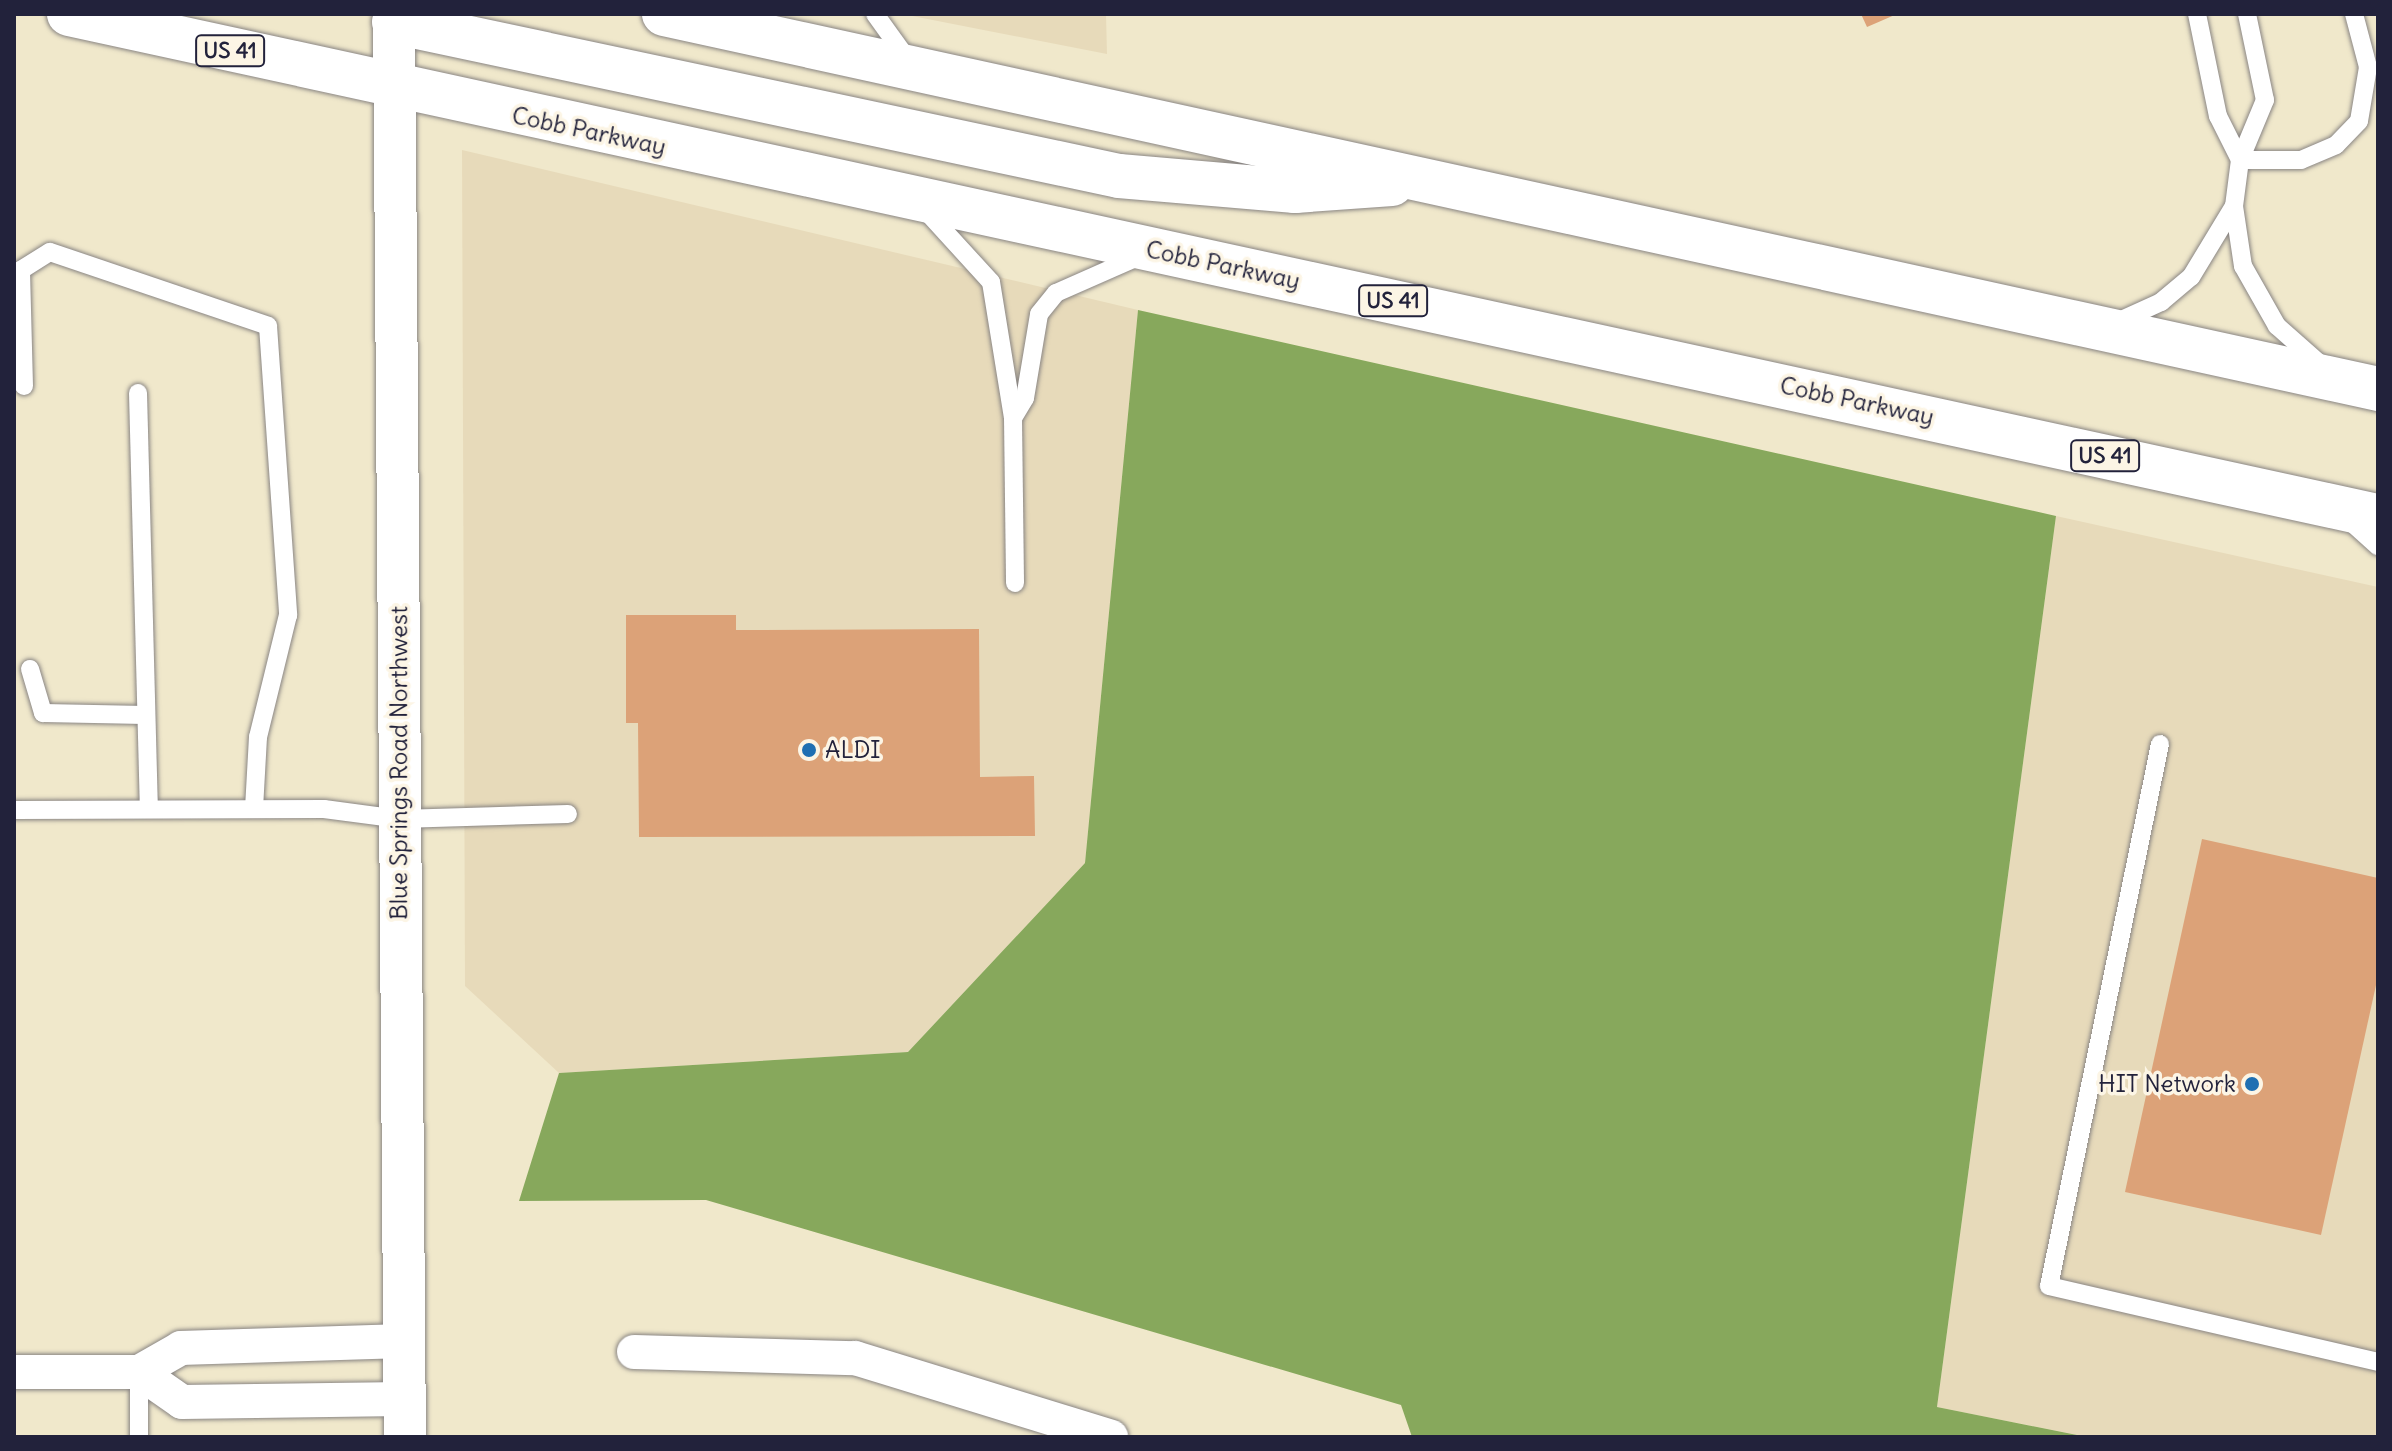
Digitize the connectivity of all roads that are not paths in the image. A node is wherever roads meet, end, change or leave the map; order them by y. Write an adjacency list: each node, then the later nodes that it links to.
1 (69, 14): 10 (main road, Cobb Parkway / US 41)
2 (664, 14): 8 (main road)
3 (875, 14): 9 (lane)
4 (2197, 14): 11 (lane)
5 (2247, 14): 11 (lane)
6 (2354, 14): 11 (lane)
7 (387, 17): 10 (street, Blue Springs Road Northwest); 12 (main road)
8 (732, 20): 9 (main road)
9 (919, 69): 12 (main road)
10 (392, 89): 13 (main road, Cobb Parkway / US 41); 32 (street, Blue Springs Road Northwest)
11 (2240, 160): 14 (lane)
12 (1422, 179): 16 (main road)
13 (910, 197): 15 (main road, Cobb Parkway / US 41); 20 (lane)
14 (2234, 206): 16 (lane); 17 (lane)
15 (1157, 251): 20 (lane); 21 (main road, Cobb Parkway / US 41)
16 (2103, 329): 17 (main road)
17 (2360, 385)
18 (24, 386): 28 (lane)
19 (138, 393): 26 (lane)
20 (1013, 418): 24 (lane)
21 (2332, 507): 22 (main road, Cobb Parkway / US 41); 23 (lane)
22 (2378, 516)
23 (2378, 546)
24 (1015, 583)
25 (30, 669): 26 (lane)
26 (145, 715): 29 (lane)
27 (2160, 744): 35 (lane)
28 (254, 808): 29 (lane); 32 (lane)
29 (149, 809): 30 (lane)
30 (14, 810)
31 (568, 814): 32 (lane)
32 (400, 819): 33 (street, Blue Springs Road Northwest)
33 (403, 1341): 37 (street); 38 (street, Blue Springs Road Northwest)
34 (634, 1352): 40 (street)
35 (2378, 1362)
36 (14, 1372): 37 (street)
37 (139, 1372): 38 (street); 39 (lane)
38 (404, 1418)
39 (139, 1437)
40 (1111, 1437)

